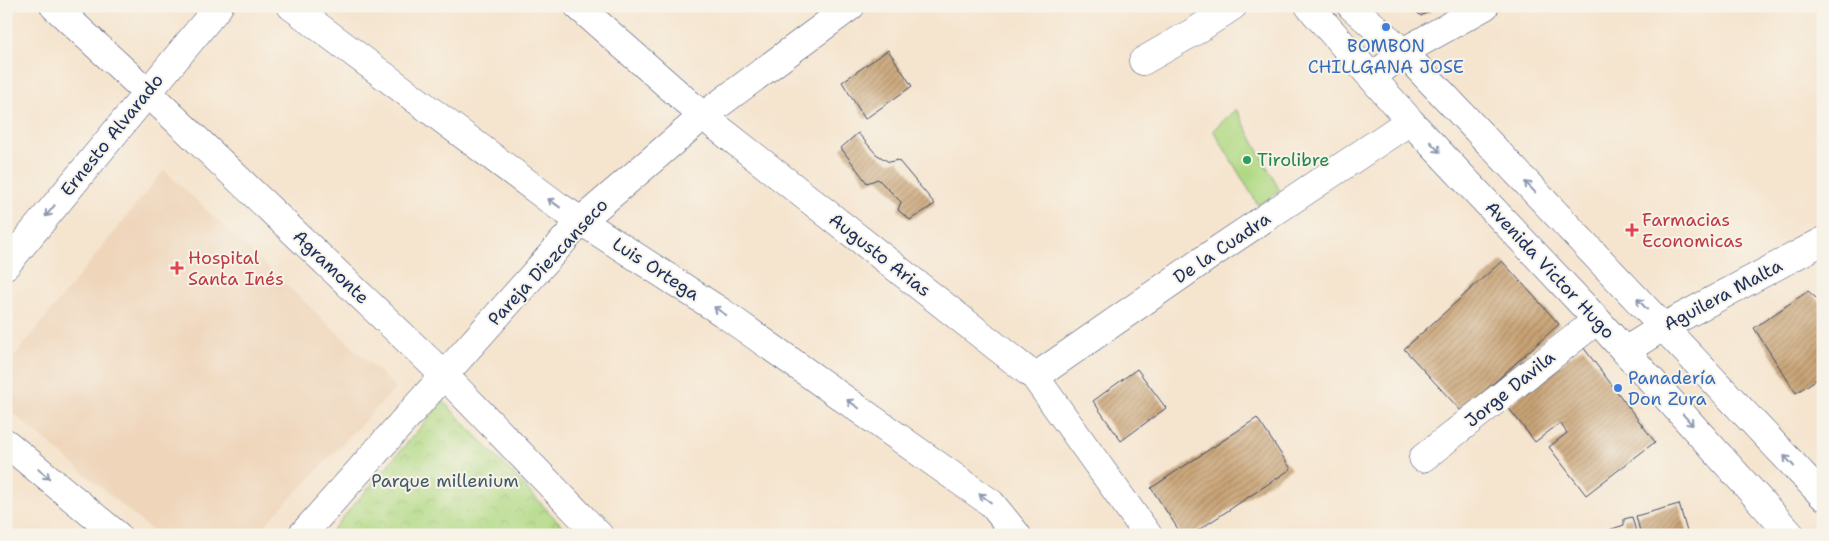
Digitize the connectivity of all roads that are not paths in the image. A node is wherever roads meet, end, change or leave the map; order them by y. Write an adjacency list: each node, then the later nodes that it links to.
1 (54, 6): 13 (street, Agramonte)
2 (219, 6): 13 (street, Ernesto Alvarado)
3 (291, 6): 16 (street, Luis Ortega, one-way to 3)
4 (578, 6): 14 (street, Augusto Arias)
5 (851, 6): 14 (street, Pareja Diezcanseco)
6 (1233, 6): 11 (street)
7 (1309, 6): 12 (street, Avenida Victor Hugo)
8 (1351, 6): 10 (street)
9 (1485, 6): 10 (street)
10 (1403, 52): 12 (street); 20 (street, one-way to 10)
11 (1143, 61)
12 (1373, 77): 15 (street, Avenida Victor Hugo)
13 (147, 92): 18 (street, Ernesto Alvarado, one-way to 18); 22 (street, Agramonte)
14 (703, 116): 16 (street, Pareja Diezcanseco); 23 (street, Augusto Arias)
15 (1410, 121): 19 (street, Avenida Victor Hugo, one-way to 19); 23 (street, De la Cuadra)
16 (582, 220): 22 (street, Pareja Diezcanseco); 30 (street, Luis Ortega, one-way to 16)
17 (1823, 242): 20 (street, Aguilera Malta)
18 (6, 265)
19 (1597, 320): 21 (street, Avenida Victor Hugo); 25 (street, Jorge Davila)
20 (1663, 326): 21 (street, Aguilera Malta); 26 (street, one-way to 20)
21 (1625, 351): 32 (street, Avenida Victor Hugo, one-way to 32)
22 (444, 375): 28 (street, Pareja Diezcanseco); 29 (street, Agramonte)
23 (1035, 377): 31 (street, Augusto Arias)
24 (6, 443): 27 (street, one-way to 27)
25 (1423, 458)
26 (1823, 496)
27 (117, 535)
28 (302, 535)
29 (600, 535)
30 (1017, 535)
31 (1148, 535)
32 (1791, 535)

